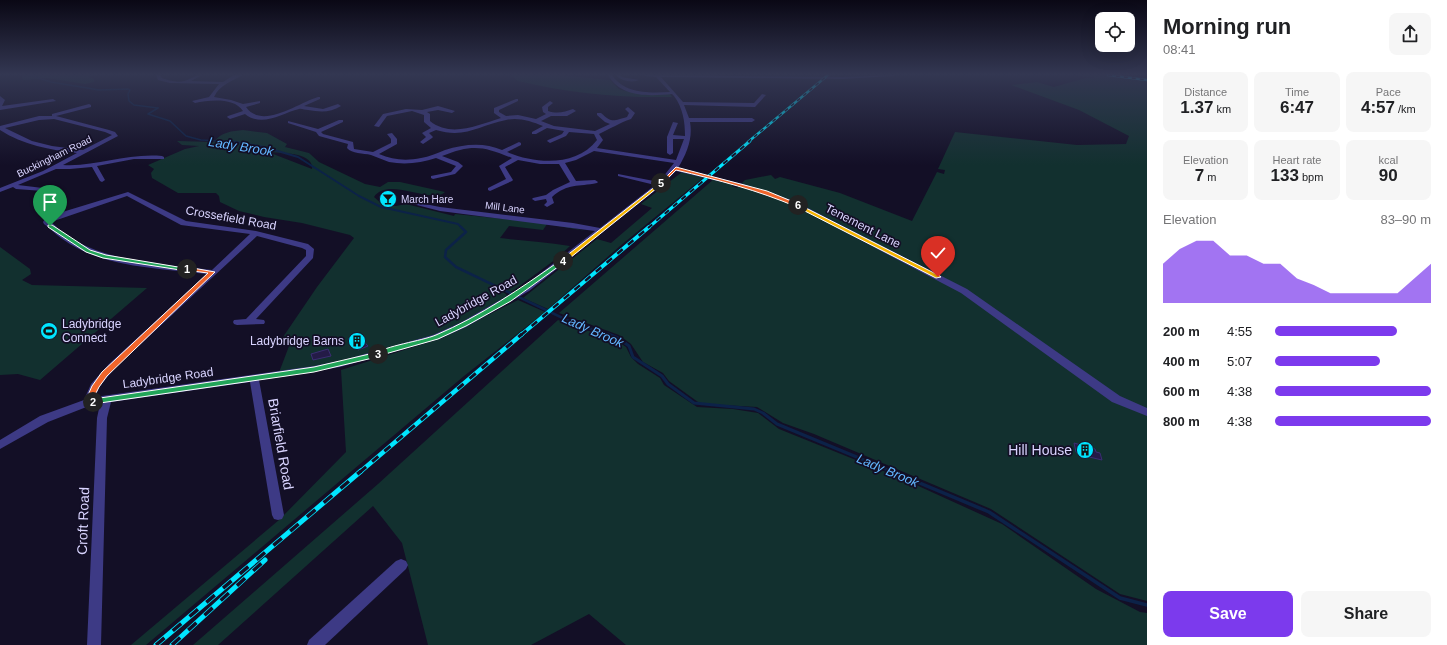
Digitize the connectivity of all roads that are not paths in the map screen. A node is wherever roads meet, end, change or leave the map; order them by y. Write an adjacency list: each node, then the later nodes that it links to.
1 (14, 105): 11 (street)
2 (246, 105): 9 (street)
3 (280, 105): 18 (street)
4 (303, 105): 12 (street)
5 (505, 105): 23 (street)
6 (547, 105): 19 (street)
7 (682, 105): 24 (street, Ladybridge Road)
8 (89, 106): 21 (street)
9 (242, 106): 17 (street)
10 (338, 106): 12 (street)
11 (0, 107)
12 (299, 107): 18 (street)
13 (628, 109): 29 (street)
14 (423, 111): 15 (street); 31 (street); 34 (street)
15 (452, 111)
16 (573, 111): 19 (street)
17 (246, 112): 18 (street); 22 (street)
18 (287, 112)
19 (550, 114): 27 (street)
20 (599, 114): 29 (street)
21 (47, 117): 33 (street); 51 (street, Buckingham Road)
22 (230, 117)
23 (505, 118): 27 (street); 37 (street)
24 (688, 120): 25 (street); 42 (street, Ladybridge Road)
25 (752, 120)
26 (341, 121): 36 (street)
27 (537, 121): 32 (street)
28 (290, 122): 36 (street)
29 (614, 122): 39 (street)
30 (676, 123): 41 (street)
31 (378, 126)
32 (546, 126): 35 (street); 38 (street)
33 (0, 128): 51 (street)
34 (435, 128): 37 (street); 44 (street)
35 (567, 130): 39 (street); 43 (street)
36 (318, 131): 53 (street)
37 (465, 131): 47 (street)
38 (534, 133)
39 (596, 133): 49 (street)
40 (390, 134): 53 (street)
41 (670, 137): 42 (street); 52 (street)
42 (688, 138): 59 (street, Ladybridge Road)
43 (550, 140)
44 (428, 141)
45 (498, 142): 48 (street)
46 (519, 144): 50 (street)
47 (469, 146): 48 (street); 54 (street)
48 (491, 147): 50 (street)
49 (593, 149): 57 (street); 59 (street, Tenement Lane)
50 (504, 151): 56 (street)
51 (85, 152): 60 (street, Buckingham Road)
52 (670, 153)
53 (374, 154): 54 (street)
54 (437, 156): 62 (street)
55 (162, 158): 58 (street)
56 (518, 158): 57 (street); 68 (street)
57 (561, 162): 65 (street)
58 (93, 164): 60 (street); 63 (street)
59 (677, 166): 66 (street, Ladybridge Road); 84 (street, Tenement Lane)
60 (57, 167): 67 (street, Buckingham Road)
61 (620, 175): 66 (street)
62 (433, 177)
63 (102, 180)
64 (595, 182): 65 (street)
65 (574, 183): 71 (street)
66 (660, 184): 75 (street, Ladybridge Road)
67 (13, 186): 69 (street, Buckingham Road); 70 (street)
68 (490, 189)
69 (0, 190)
70 (42, 195)
71 (548, 197): 72 (street); 74 (street)
72 (536, 199)
73 (407, 201): 75 (street, Mill Lane)
74 (547, 205)
75 (601, 230): 81 (street, Ladybridge Road)
76 (256, 232): 77 (street); 77 (street, Crossefield Road); 79 (street, Crossefield Road)
77 (212, 272): 83 (street)
78 (237, 322): 79 (street)
79 (248, 322): 80 (street)
80 (261, 322)
81 (254, 378): 82 (street, Ladybridge Road); 86 (street, Briarfield Road)
82 (106, 400): 83 (street, Ladybridge Road); 88 (street, Croft Road)
83 (88, 402): 85 (street, Ladybridge Road)
84 (1147, 412)
85 (0, 445)
86 (278, 515)
87 (401, 565): 89 (street)
88 (94, 645)
89 (314, 645)

